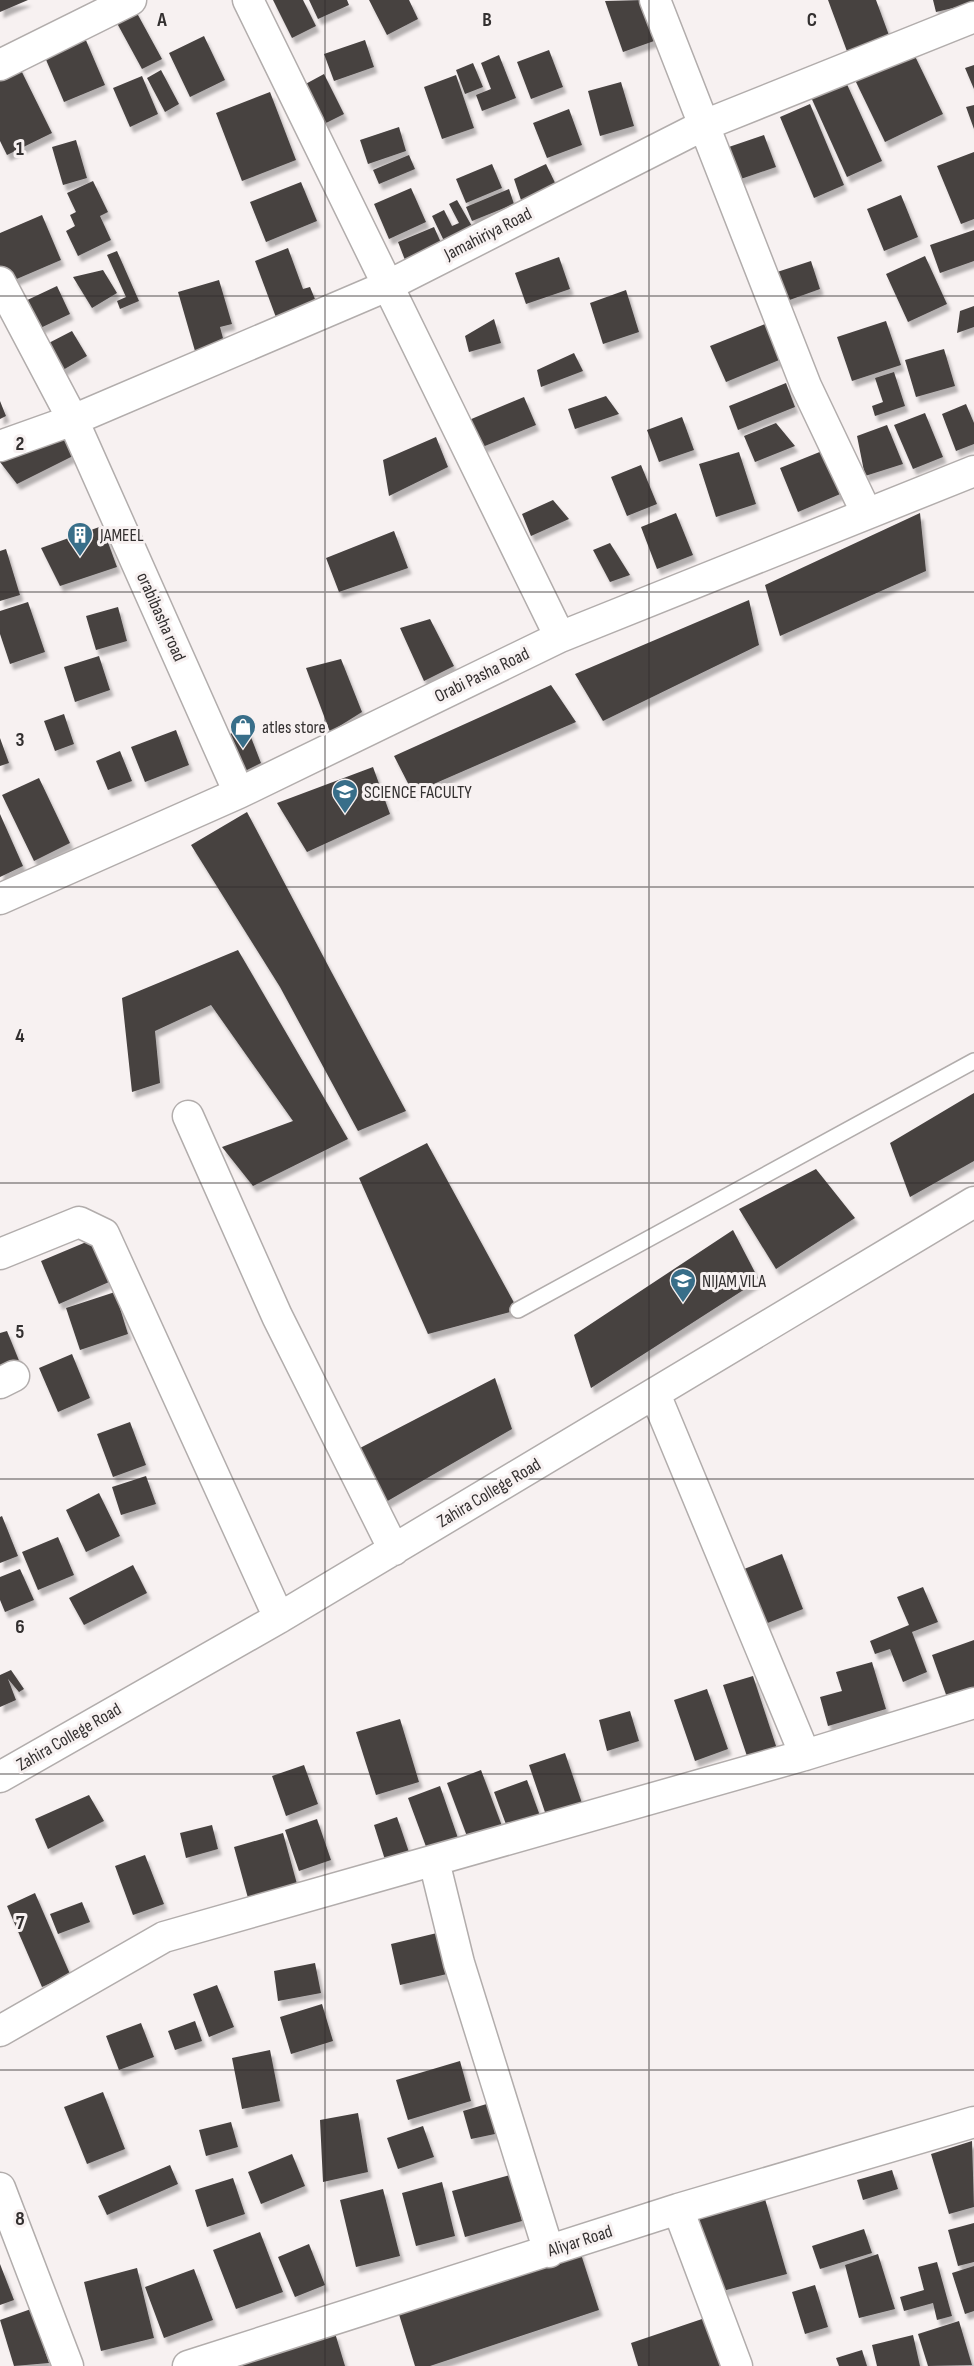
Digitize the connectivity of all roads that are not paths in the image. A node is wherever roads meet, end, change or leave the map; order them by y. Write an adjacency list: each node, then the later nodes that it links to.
1 (131, 0): 5 (street)
2 (248, 0): 8 (street)
3 (655, 0): 6 (street)
4 (974, 17): 6 (street, Jamahiriya Road)
5 (0, 65)
6 (702, 126): 8 (street, Jamahiriya Road); 12 (street)
7 (0, 282): 9 (street, orabibasha road)
8 (387, 286): 9 (street, Jamahiriya Road); 13 (street)
9 (73, 420): 10 (street, Jamahiriya Road); 14 (street, orabibasha road)
10 (0, 446)
11 (974, 471): 12 (street, Orabi Pasha Road)
12 (866, 512): 13 (street, Orabi Pasha Road)
13 (560, 637): 14 (street, Orabi Pasha Road)
14 (239, 793): 15 (street, Orabi Pasha Road)
15 (0, 899)
16 (974, 1061): 20 (lane)
17 (188, 1116): 22 (street)
18 (974, 1202): 21 (street, Zahira College Road)
19 (0, 1254): 23 (street)
20 (518, 1310)
21 (655, 1394): 22 (street, Zahira College Road); 25 (street)
22 (394, 1550): 23 (street, Zahira College Road)
23 (279, 1618): 26 (street, Zahira College Road)
24 (974, 1703): 25 (street)
25 (805, 1755): 27 (street)
26 (0, 1777)
27 (434, 1861): 28 (street); 32 (street)
28 (0, 2031)
29 (974, 2122): 31 (street, Aliyar Road)
30 (0, 2188): 33 (street)
31 (678, 2209): 32 (street, Aliyar Road); 35 (street)
32 (549, 2252): 34 (street, Aliyar Road)
33 (68, 2366)
34 (188, 2366)
35 (737, 2366)

